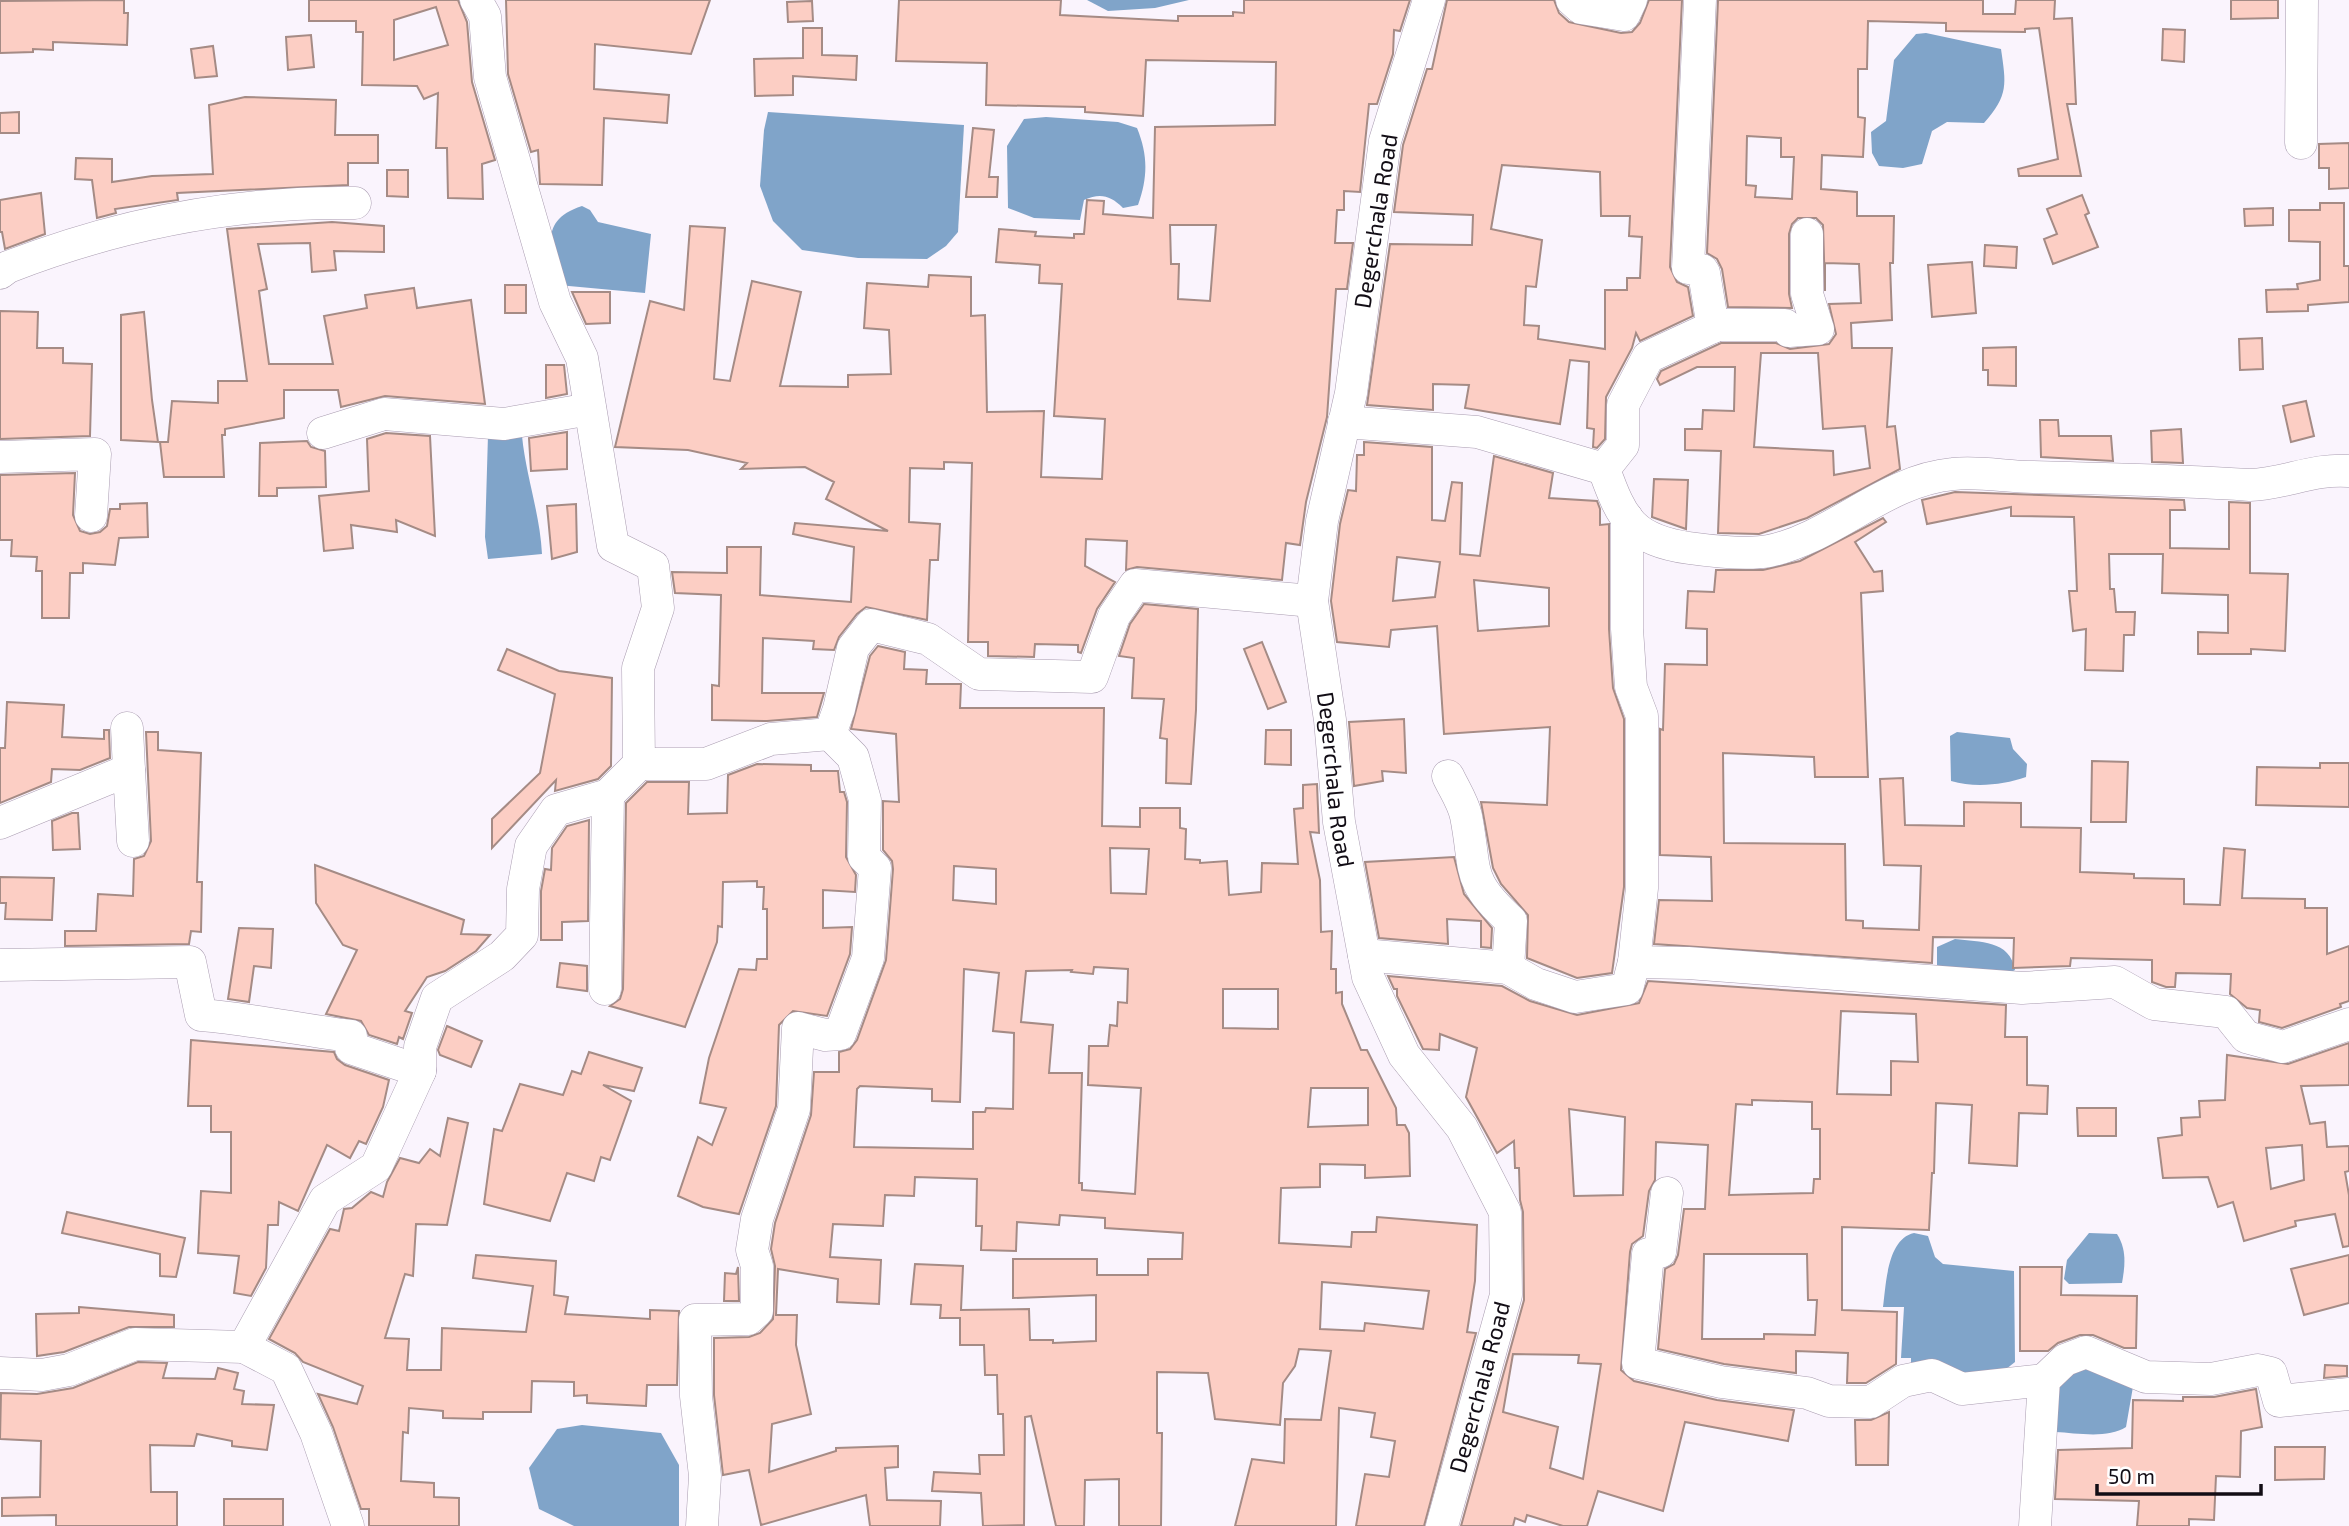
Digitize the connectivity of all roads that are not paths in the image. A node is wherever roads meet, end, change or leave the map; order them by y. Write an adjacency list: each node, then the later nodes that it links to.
1 (476, 0): 12 (street)
2 (1429, 0): 13 (street, Degerchala Road)
3 (1572, 0): 4 (street)
4 (1631, 0)
5 (1700, 0): 11 (street)
6 (2302, 0): 7 (street)
7 (2301, 143)
8 (355, 203): 10 (street)
9 (1807, 234): 11 (street)
10 (0, 273)
11 (1713, 327): 16 (street)
12 (590, 409): 14 (street); 23 (street)
13 (1344, 422): 16 (street); 20 (street, Degerchala Road)
14 (323, 433)
15 (0, 457): 18 (street)
16 (1604, 469): 19 (street)
17 (2349, 471): 19 (street)
18 (91, 516)
19 (1627, 519): 30 (street)
20 (1312, 601): 22 (street); 29 (street, Degerchala Road)
21 (127, 728): 24 (street)
22 (830, 734): 23 (street); 42 (street)
23 (639, 765): 26 (street)
24 (129, 770): 27 (street); 28 (street)
25 (1448, 776): 32 (street)
26 (608, 795): 33 (street); 35 (street)
27 (0, 823)
28 (133, 841)
29 (1364, 955): 32 (street); 43 (street, Degerchala Road)
30 (1634, 962): 32 (street); 34 (street)
31 (0, 965): 35 (street)
32 (1508, 968)
33 (605, 989)
34 (2349, 1024)
35 (420, 1071): 37 (street)
36 (1667, 1192): 39 (street)
37 (244, 1347): 38 (street); 41 (street)
38 (0, 1373)
39 (2044, 1380): 40 (street); 44 (street)
40 (2349, 1394)
41 (348, 1526)
42 (702, 1526)
43 (1441, 1526)
44 (2035, 1526)

